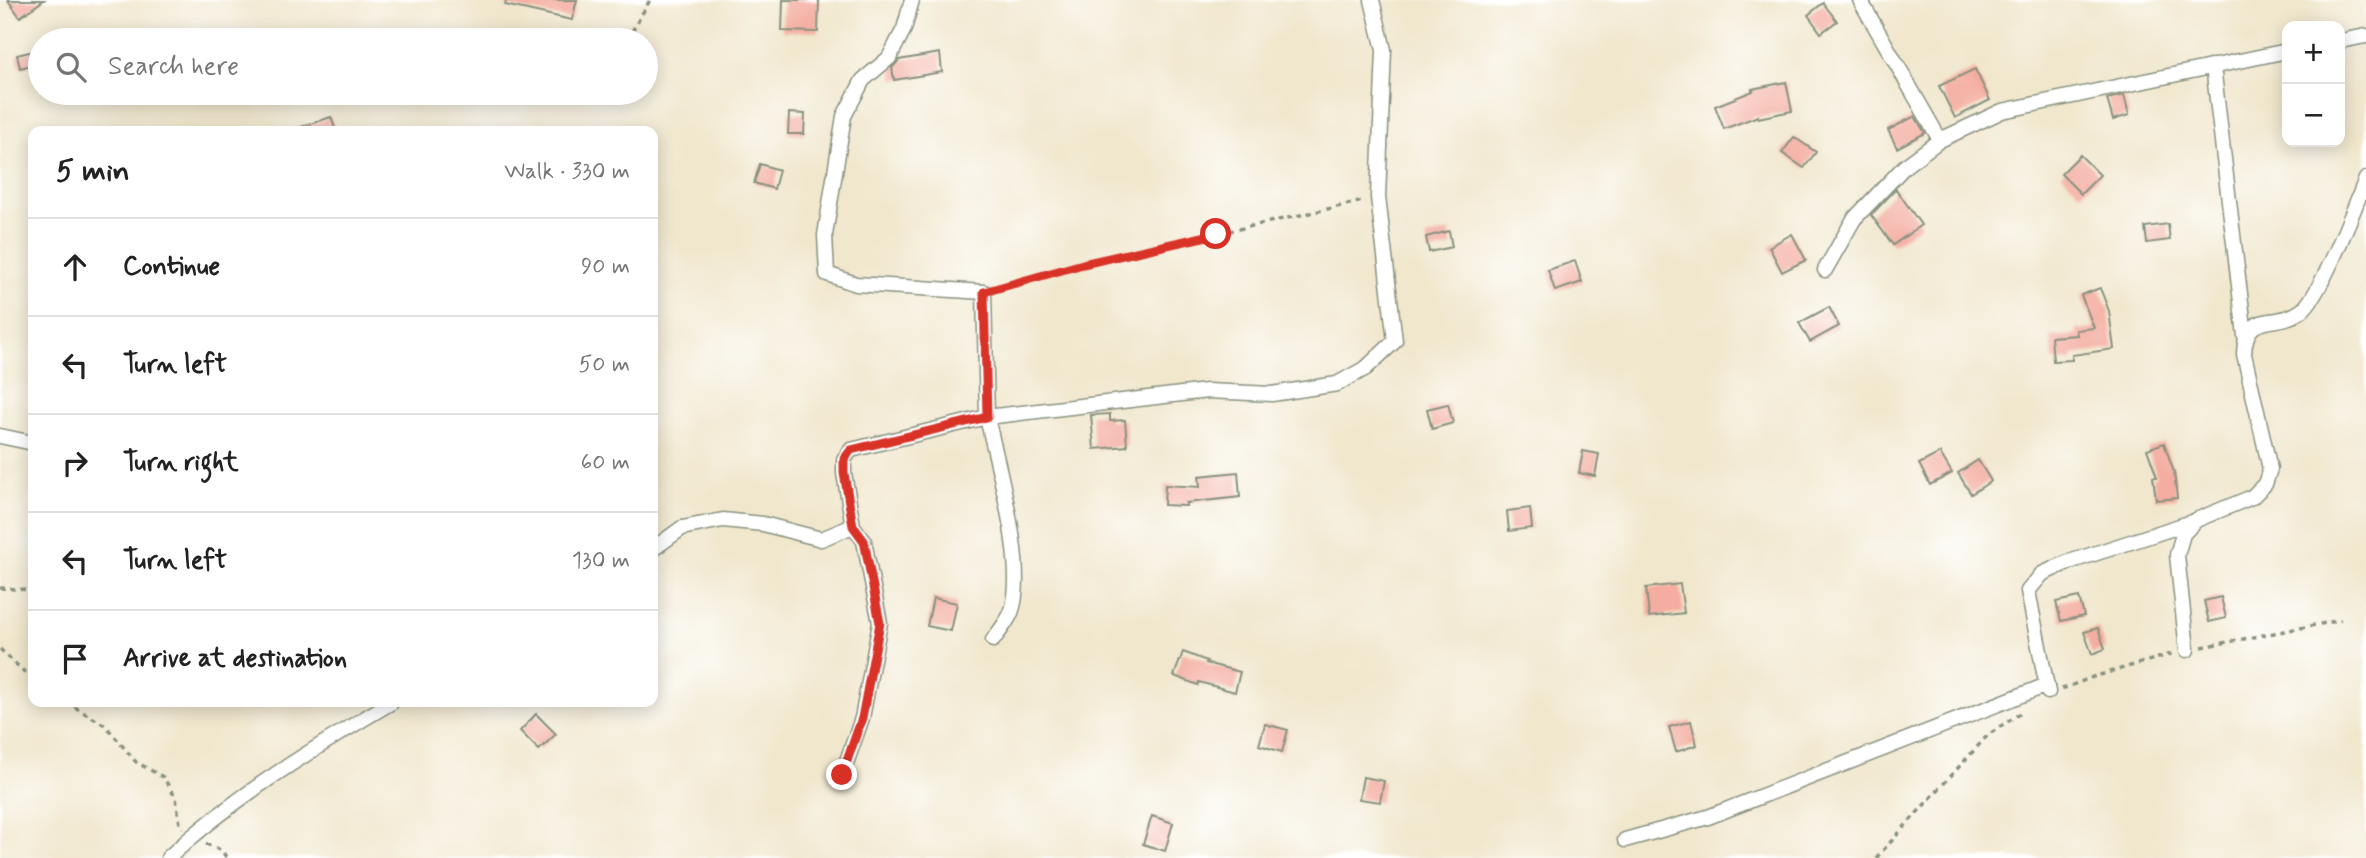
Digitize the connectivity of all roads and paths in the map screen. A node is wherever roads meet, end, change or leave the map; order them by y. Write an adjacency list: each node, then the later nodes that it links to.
1 (650, 0): 5 (path)
2 (912, 0): 14 (street)
3 (1372, 0): 12 (street)
4 (1860, 0): 10 (street)
5 (634, 28)
6 (2366, 36): 7 (street)
7 (2345, 40)
8 (2282, 52): 9 (street)
9 (2213, 66): 10 (street); 15 (street)
10 (1940, 140): 13 (street)
11 (2366, 179): 15 (street)
12 (1378, 197): 14 (path); 16 (street)
13 (1825, 270)
14 (984, 292): 16 (street)
15 (2245, 336): 19 (street)
16 (987, 417): 20 (street); 25 (street)
17 (0, 436): 18 (street)
18 (28, 442)
19 (2196, 520): 27 (street); 29 (street)
20 (853, 526): 21 (street); 32 (street)
21 (658, 545)
22 (0, 588): 23 (path)
23 (28, 590)
24 (2341, 620): 27 (path)
25 (993, 640)
26 (0, 649): 28 (path)
27 (2187, 650): 29 (path)
28 (28, 675)
29 (2048, 690): 34 (street); 37 (path)
30 (74, 707): 33 (path)
31 (384, 707): 33 (street)
32 (842, 775)
33 (191, 837): 35 (street); 36 (path)
34 (1625, 840)
35 (168, 858)
36 (227, 858)
37 (1876, 858)

